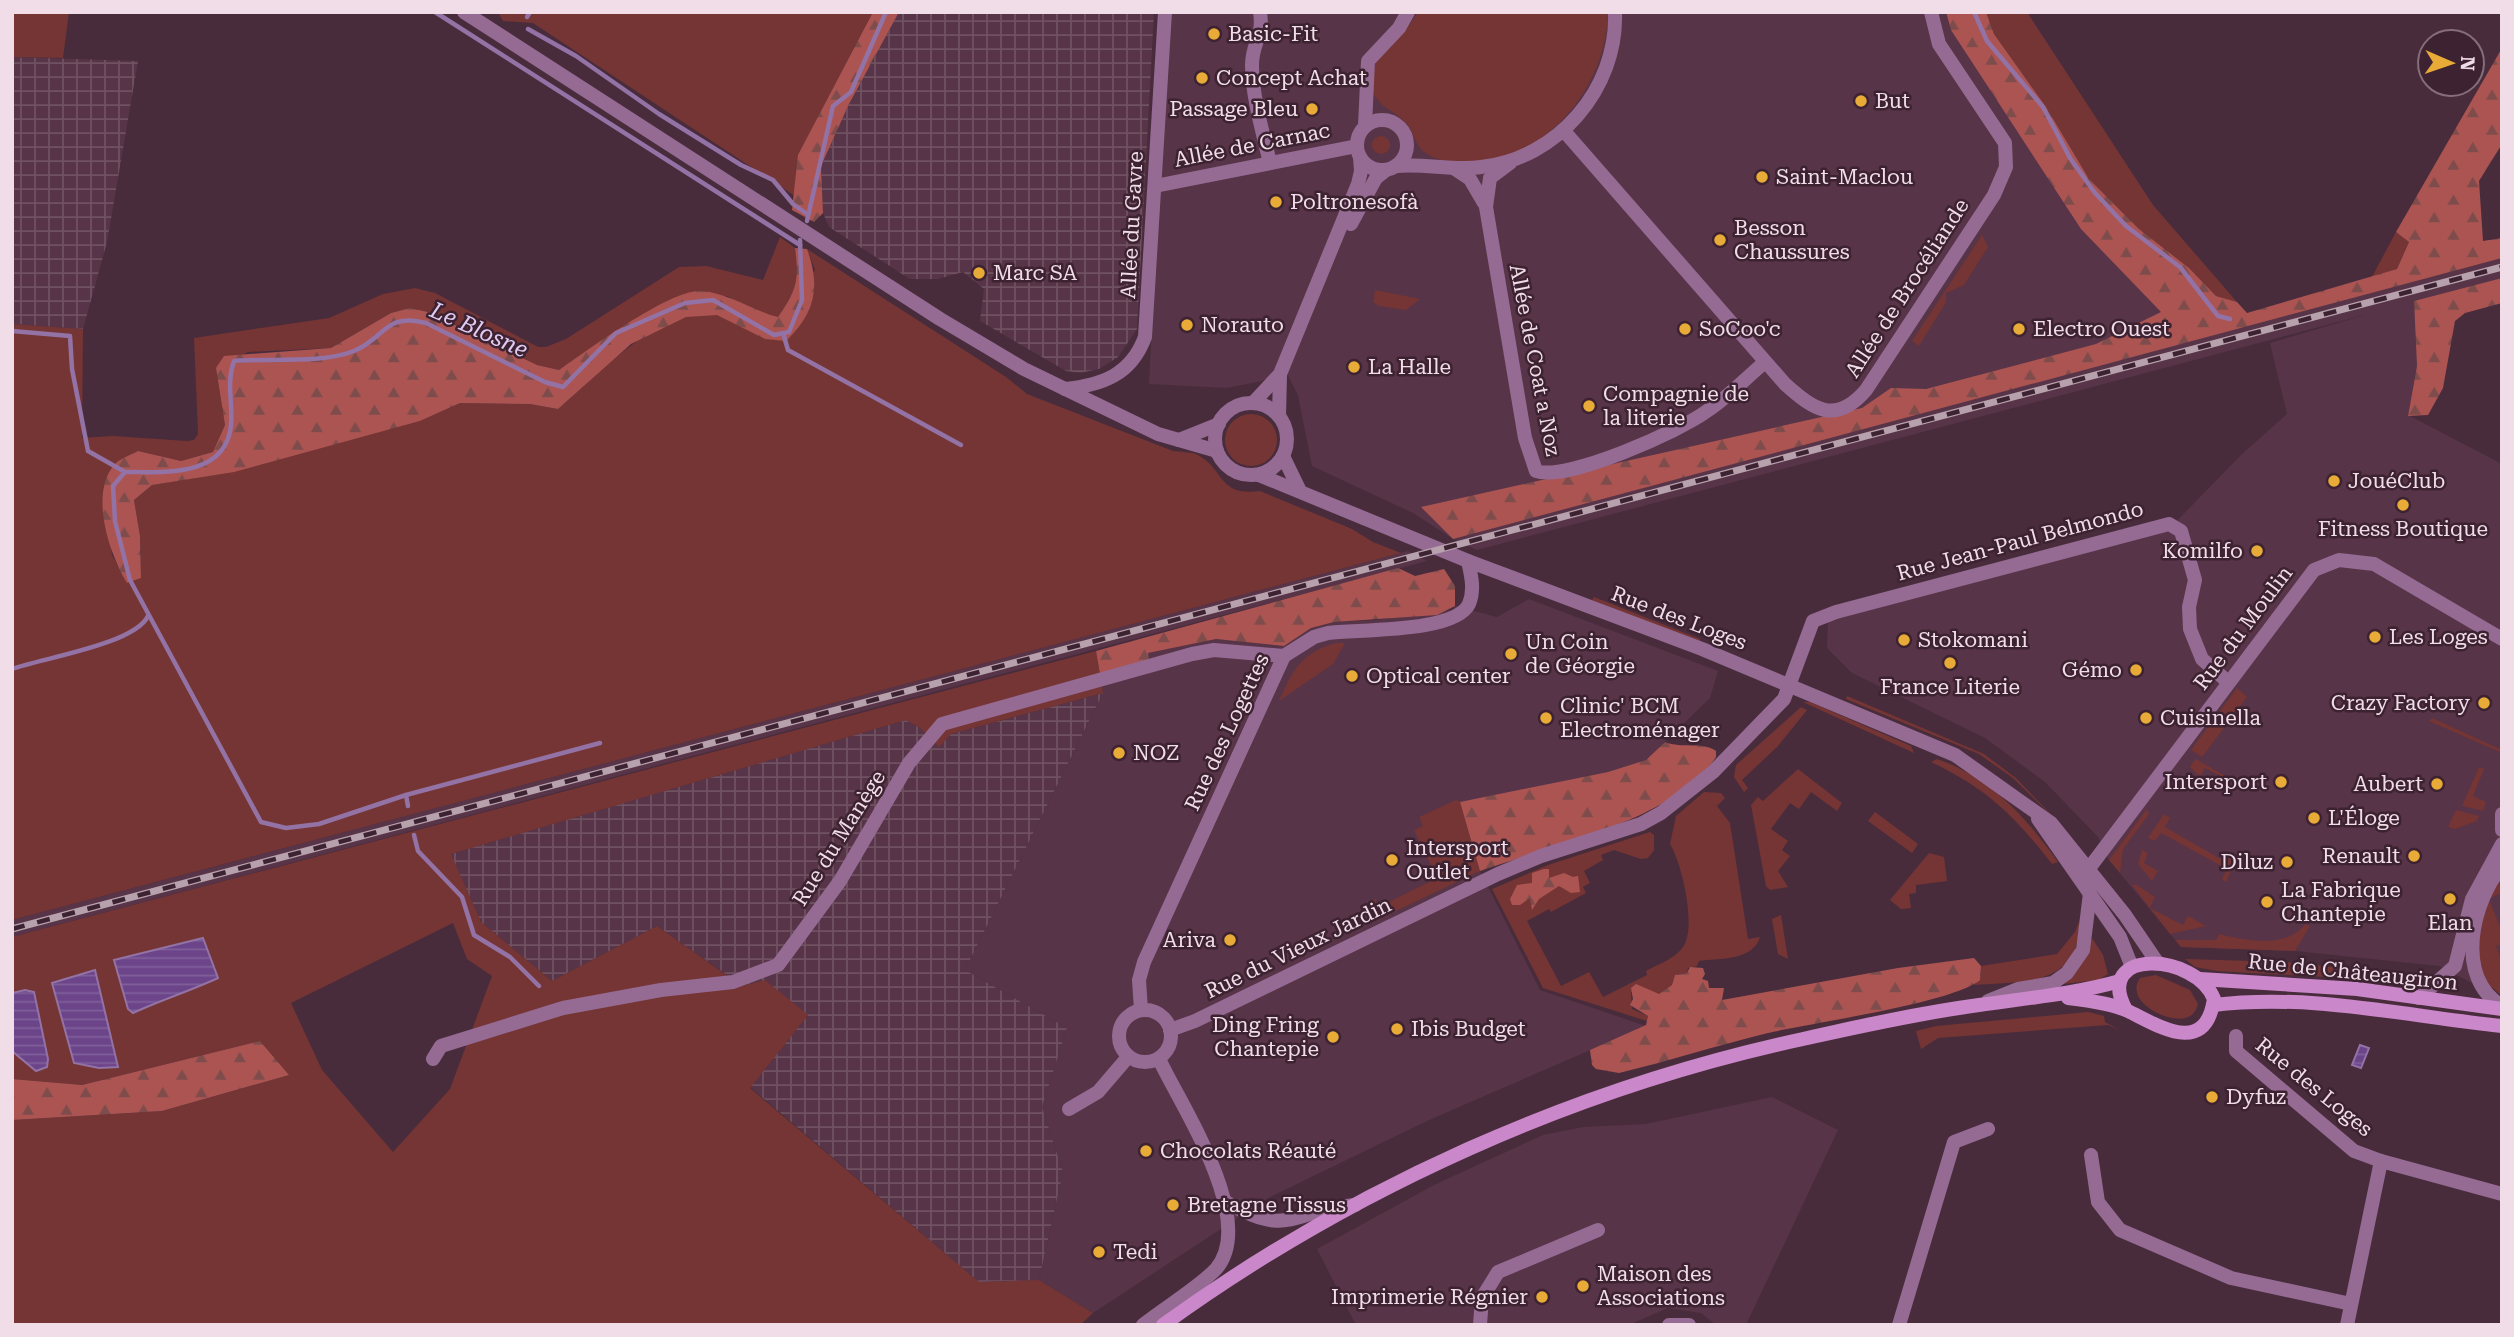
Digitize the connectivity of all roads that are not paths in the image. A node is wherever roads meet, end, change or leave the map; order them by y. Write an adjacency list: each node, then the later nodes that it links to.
1 (464, 12): 19 (street)
2 (1165, 12): 14 (street, Allée du Gavre)
3 (1260, 12): 10 (street)
4 (1408, 12): 7 (street)
5 (1615, 12): 8 (street)
6 (1930, 12): 17 (street, Allée de Brocéliande)
7 (1365, 126): 9 (street); 12 (street)
8 (1564, 131): 11 (street); 17 (street, Allée de Brocéliande)
9 (1358, 152): 10 (street, Allée de Carnac); 12 (street); 16 (street)
10 (1270, 163): 14 (street, Allée de Carnac)
11 (1510, 163): 13 (street); 15 (street, Allée de Coat a Noz)
12 (1391, 168): 13 (street); 16 (street)
13 (1454, 168): 15 (street, Allée de Coat a Noz)
14 (1155, 186): 19 (street, Allée du Gavre)
15 (1486, 207): 17 (street, Allée de Coat a Noz)
16 (1314, 296): 18 (street)
17 (1765, 362)
18 (1280, 374): 20 (street); 21 (street)
19 (1065, 389): 23 (street)
20 (1253, 403): 21 (street); 22 (street)
21 (1279, 416): 25 (street)
22 (1219, 424): 23 (street); 24 (street)
23 (1179, 440): 24 (street)
24 (1217, 451): 26 (street)
25 (1283, 456): 26 (street); 27 (street)
26 (1259, 475): 27 (street, Rue des Loges)
27 (1299, 489): 28 (street, Rue des Loges)
28 (1468, 561): 30 (street, Rue des Logettes); 32 (street, Rue des Loges)
29 (2502, 639): 31 (street, Rue du Moulin)
30 (1284, 656): 48 (street, Rue des Logettes); 54 (street, Rue du Manège)
31 (2228, 682): 32 (street, Rue Jean-Paul Belmondo); 37 (street, Rue du Moulin)
32 (1790, 685): 37 (street, Rue des Loges); 51 (street, Rue du Vieux Jardin)
33 (2502, 814): 34 (street)
34 (2502, 830)
35 (2502, 844): 44 (street)
36 (2502, 866): 47 (street)
37 (2085, 874): 38 (street, Rue des Loges); 39 (street, Rue des Loges)
38 (2090, 893): 40 (street, Rue des Loges); 45 (street)
39 (2157, 962): 40 (main road); 41 (main road)
40 (2132, 967): 42 (main road)
41 (2200, 979): 44 (main road, Rue de Châteaugiron); 46 (main road)
42 (2120, 981): 43 (main road); 49 (main road)
43 (2049, 996): 45 (main road); 49 (main road)
44 (2419, 998): 47 (main road, Rue de Châteaugiron)
45 (1978, 1005): 62 (main road)
46 (2213, 1005): 49 (main road); 50 (main road, Rue de Châteaugiron)
47 (2502, 1007)
48 (1141, 1010): 51 (street); 53 (street)
49 (2126, 1010)
50 (2502, 1026)
51 (1170, 1030): 55 (street)
52 (2236, 1036): 59 (street, Rue des Loges)
53 (1128, 1057): 55 (street); 56 (street)
54 (433, 1059)
55 (1159, 1059): 61 (street)
56 (1069, 1110)
57 (1987, 1129): 70 (street)
58 (2091, 1155): 64 (street)
59 (2381, 1161): 60 (street, Rue des Loges); 64 (street)
60 (2502, 1194)
61 (1226, 1202): 62 (street); 65 (street)
62 (1355, 1205): 66 (main road)
63 (1598, 1230): 67 (street)
64 (2351, 1304): 71 (street)
65 (1143, 1325)
66 (1163, 1325)
67 (1480, 1325)
68 (1669, 1325): 69 (street)
69 (1689, 1325)
70 (1899, 1325)
71 (2347, 1325)

